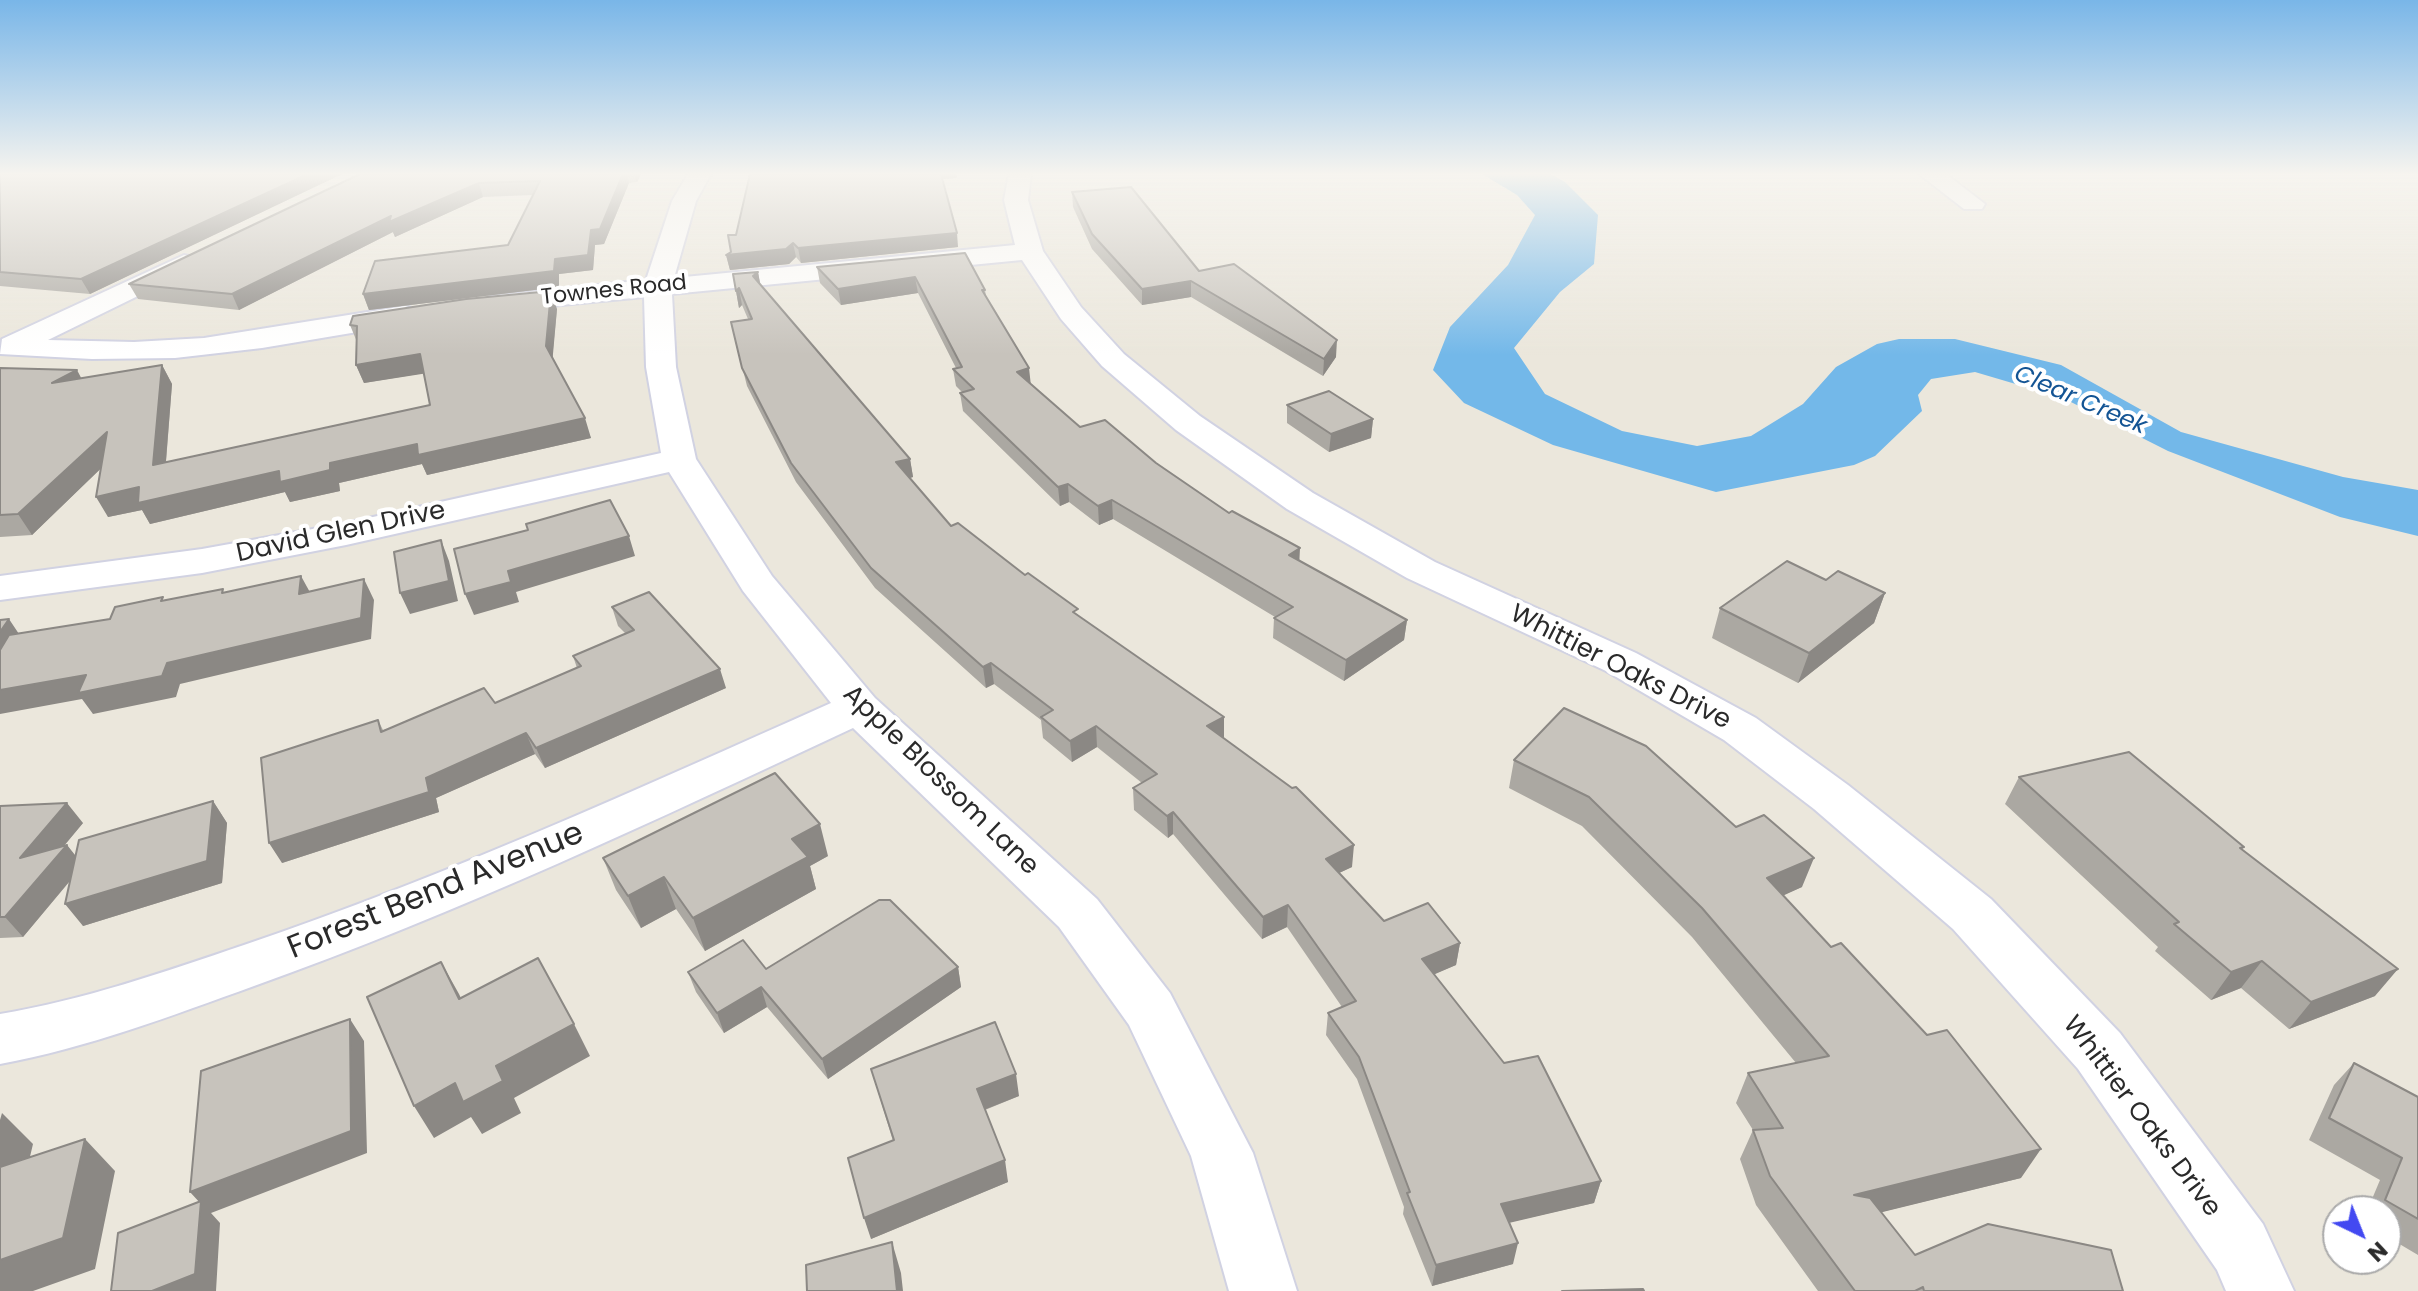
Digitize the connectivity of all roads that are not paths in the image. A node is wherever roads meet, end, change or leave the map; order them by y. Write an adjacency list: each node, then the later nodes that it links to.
1 (674, 234): 5 (street, Apple Blossom Lane)
2 (1025, 234): 4 (street, Whittier Oaks Drive)
3 (211, 250): 8 (street)
4 (1030, 251): 5 (street, Townes Road); 14 (street, Whittier Oaks Drive)
5 (658, 287): 6 (street, Townes Road); 9 (street, Apple Blossom Lane)
6 (472, 306)
7 (425, 313): 8 (street)
8 (4, 349)
9 (679, 459): 10 (street, David Glen Drive); 11 (street, Apple Blossom Lane)
10 (0, 588)
11 (859, 708): 12 (street, Forest Bend Avenue); 13 (street, Apple Blossom Lane)
12 (0, 1039)
13 (1263, 1291)
14 (2260, 1291)

